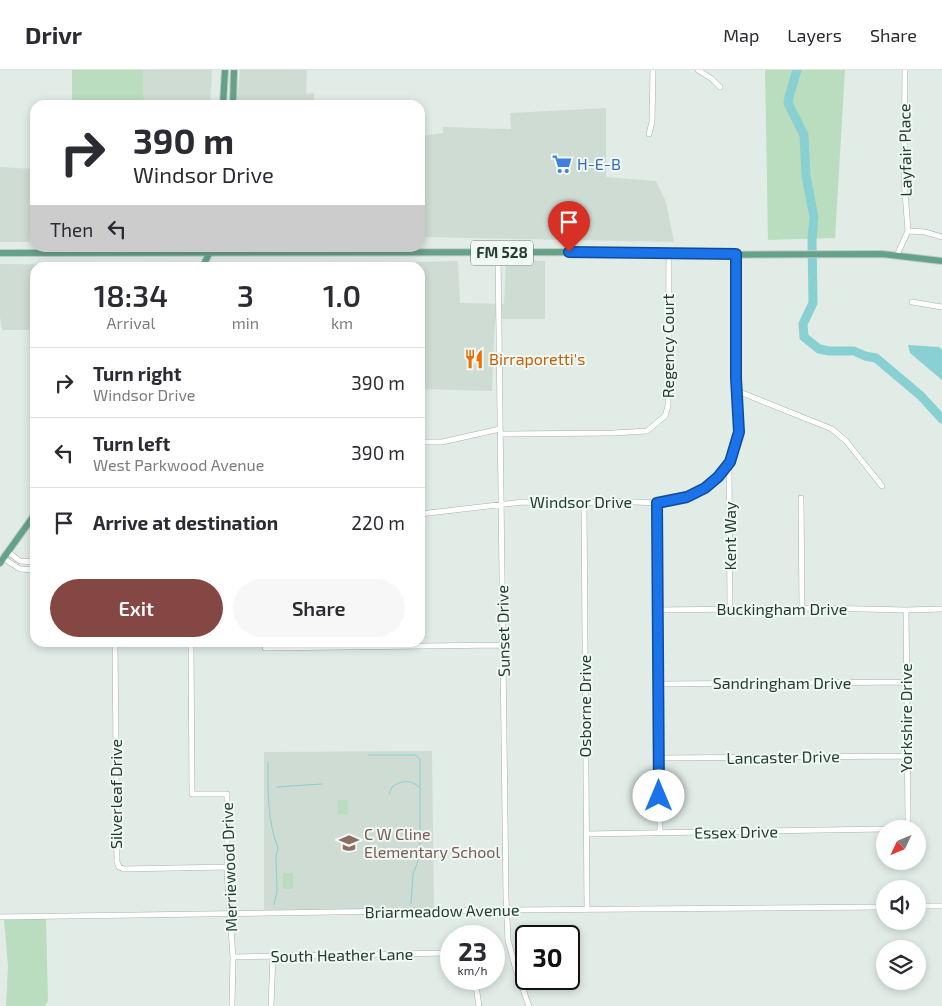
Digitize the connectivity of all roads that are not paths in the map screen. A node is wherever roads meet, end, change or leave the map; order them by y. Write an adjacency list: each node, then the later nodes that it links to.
1 (224, 70): 7 (main road)
2 (234, 70): 8 (main road)
3 (653, 70): 9 (street)
4 (698, 70): 6 (street)
5 (905, 70): 10 (street, Layfair Place)
6 (720, 87)
7 (223, 100)
8 (233, 100)
9 (649, 134)
10 (908, 231): 11 (street); 18 (street, Layfair Place)
11 (942, 237)
12 (70, 252): 14 (main road, FM 528)
13 (402, 252): 15 (main road, FM 528)
14 (0, 253)
15 (498, 253): 16 (main road, FM 528); 23 (street, Sunset Drive)
16 (669, 254): 17 (main road, FM 528); 23 (street, Regency Court)
17 (736, 254): 18 (main road, FM 528); 22 (street, Windsor Drive)
18 (897, 255): 19 (main road, FM 528)
19 (942, 261)
20 (912, 302): 21 (street)
21 (942, 307)
22 (737, 391): 25 (street, Windsor Drive); 26 (street)
23 (500, 431): 24 (street, Regency Court); 28 (street, Sunset Drive)
24 (425, 442)
25 (730, 462): 29 (street, Windsor Drive); 37 (street, Kent Way)
26 (882, 486)
27 (802, 498): 38 (street)
28 (501, 503): 30 (street, Windsor Drive); 31 (street, Windsor Drive); 42 (street, Sunset Drive)
29 (657, 503): 30 (street, Windsor Drive); 40 (street)
30 (584, 504): 55 (street, Osborne Drive)
31 (425, 513)
32 (30, 521): 33 (main road)
33 (8, 552): 34 (main road); 35 (street)
34 (2, 560): 36 (street)
35 (30, 562)
36 (30, 570)
37 (730, 609): 38 (street, Buckingham Drive); 40 (street, Buckingham Drive)
38 (802, 609): 41 (street, Buckingham Drive)
39 (942, 609): 41 (street, Buckingham Drive)
40 (658, 610): 49 (street)
41 (906, 610): 48 (street, Yorkshire Drive)
42 (503, 645): 43 (street); 61 (street, Sunset Drive)
43 (425, 646)
44 (115, 647): 56 (street, Silverleaf Drive)
45 (191, 647): 56 (street, Merriewood Drive)
46 (344, 647): 47 (street)
47 (265, 648)
48 (906, 682): 49 (street, Sandringham Drive); 50 (street, Yorkshire Drive)
49 (658, 684): 51 (street)
50 (906, 756): 51 (street, Lancaster Drive); 52 (street, Yorkshire Drive)
51 (659, 758): 54 (street)
52 (908, 820)
53 (876, 829): 54 (street, Essex Drive)
54 (660, 833): 55 (street, Essex Drive)
55 (586, 834): 60 (street, Osborne Drive)
56 (227, 867): 62 (street, Merriewood Drive)
57 (926, 906): 58 (street)
58 (942, 906)
59 (876, 907): 60 (street, Briarmeadow Avenue)
60 (587, 909): 61 (street, Briarmeadow Avenue)
61 (507, 910): 62 (street, Briarmeadow Avenue); 71 (street, Sunset Drive)
62 (230, 914): 63 (street, Briarmeadow Avenue); 65 (street, Merriewood Drive)
63 (0, 916)
64 (440, 953): 66 (street, South Heather Lane)
65 (233, 956): 66 (street, South Heather Lane); 68 (street, Merriewood Drive)
66 (273, 956): 69 (street)
67 (477, 990): 70 (street)
68 (232, 1006)
69 (271, 1006)
70 (479, 1006)
71 (529, 1006)

